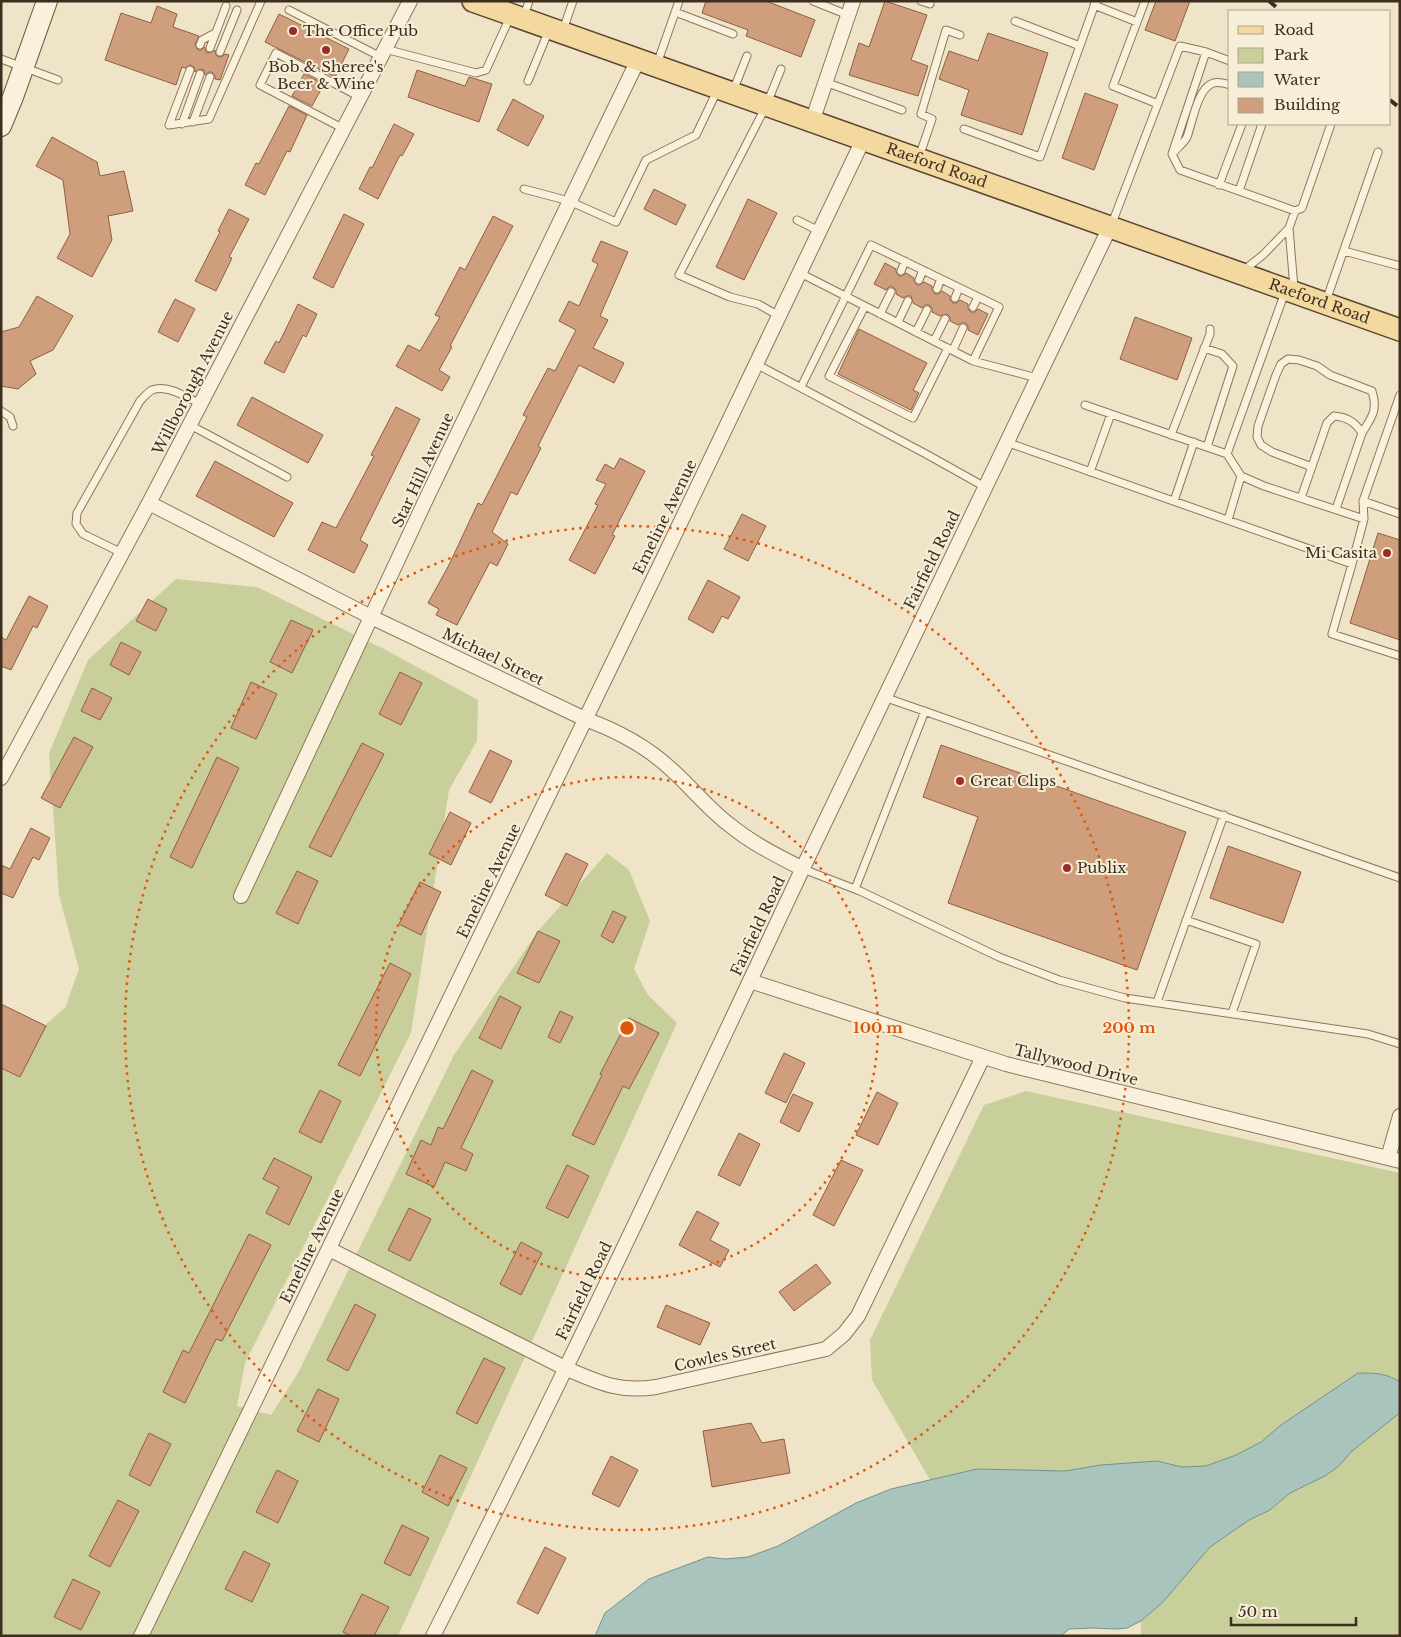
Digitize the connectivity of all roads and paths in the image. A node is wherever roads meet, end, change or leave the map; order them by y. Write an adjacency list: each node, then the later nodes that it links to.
1 (47, 1): 35 (street)
2 (261, 1): 49 (lane)
3 (410, 1): 30 (street, Willborough Avenue)
4 (573, 1): 21 (lane)
5 (679, 1): 17 (lane)
6 (813, 1): 18 (lane)
7 (853, 1): 18 (street)
8 (921, 1): 12 (lane)
9 (1145, 1): 20 (lane)
10 (482, 3): 16 (main road, Raeford Road)
11 (1095, 3): 20 (lane); 26 (lane)
12 (930, 4)
13 (226, 6): 22 (lane)
14 (237, 10): 28 (lane)
15 (289, 10): 30 (lane)
16 (521, 12): 21 (main road, Raeford Road); 30 (lane)
17 (675, 12): 23 (lane); 34 (lane)
18 (848, 15): 42 (street)
19 (1015, 22): 26 (lane)
20 (1138, 22): 46 (lane)
21 (556, 31): 34 (main road, Raeford Road); 41 (lane)
22 (215, 33): 25 (lane); 27 (lane)
23 (733, 34)
24 (960, 35): 62 (lane)
25 (200, 45)
26 (1080, 46): 58 (lane)
27 (210, 48)
28 (220, 52)
29 (1206, 52): 33 (lane); 46 (lane); 61 (lane)
30 (383, 53): 45 (street, Willborough Avenue)
31 (747, 56): 44 (lane)
32 (1, 59): 35 (lane)
33 (1228, 60)
34 (647, 63): 44 (main road, Raeford Road); 67 (street, Star Hill Avenue)
35 (24, 67): 40 (lane); 56 (street)
36 (781, 69): 47 (lane)
37 (190, 70): 51 (lane)
38 (200, 74): 51 (lane)
39 (210, 77): 49 (lane)
40 (58, 80)
41 (528, 81)
42 (825, 82): 48 (lane); 50 (street)
43 (1228, 84): 61 (lane)
44 (725, 91): 47 (main road, Raeford Road); 67 (lane)
45 (360, 97): 57 (street, Willborough Avenue); 57 (lane)
46 (1158, 104): 70 (lane)
47 (766, 106): 50 (main road, Raeford Road); 95 (lane)
48 (902, 110)
49 (193, 122): 51 (lane)
50 (812, 122): 59 (main road, Raeford Road)
51 (182, 124)
52 (1237, 125): 63 (lane)
53 (1242, 125): 63 (lane)
54 (1262, 125): 66 (lane)
55 (1331, 125): 68 (lane)
56 (1, 126)
57 (344, 129): 110 (street, Willborough Avenue)
58 (964, 129)
59 (863, 140): 62 (main road, Raeford Road); 72 (street, Emeline Avenue)
60 (1378, 152): 73 (lane)
61 (1172, 154): 64 (lane)
62 (918, 160): 70 (main road, Raeford Road)
63 (1226, 167): 64 (lane)
64 (1220, 185): 66 (lane)
65 (524, 189): 67 (lane)
66 (1239, 191): 68 (lane)
67 (569, 201): 137 (street, Star Hill Avenue)
68 (1295, 211): 71 (lane)
69 (797, 220): 72 (lane)
70 (1110, 228): 79 (main road, Raeford Road); 107 (street, Fairfield Road)
71 (1289, 228): 79 (lane); 85 (lane)
72 (819, 231): 78 (street, Emeline Avenue)
73 (1344, 250): 75 (lane); 90 (lane)
74 (905, 261): 76 (lane); 77 (lane); 86 (lane)
75 (1400, 266)
76 (923, 270): 80 (lane); 81 (lane)
77 (901, 271)
78 (800, 273): 86 (lane); 95 (street, Emeline Avenue)
79 (1240, 274): 85 (main road, Raeford Road)
80 (941, 279): 82 (lane); 83 (lane)
81 (918, 280)
82 (937, 288)
83 (959, 288): 87 (lane); 88 (lane)
84 (891, 292): 94 (lane)
85 (1290, 292): 90 (main road, Raeford Road); 121 (lane)
86 (845, 296): 91 (lane); 108 (lane)
87 (978, 297): 92 (lane); 105 (lane)
88 (954, 298)
89 (908, 300): 97 (lane)
90 (1325, 304): 100 (main road, Raeford Road)
91 (864, 306): 94 (lane); 104 (lane)
92 (973, 307)
93 (927, 310): 101 (lane)
94 (880, 314): 97 (lane)
95 (779, 316): 106 (street, Emeline Avenue)
96 (945, 319): 102 (lane)
97 (898, 322): 101 (lane)
98 (963, 328): 104 (lane)
99 (1210, 329): 103 (lane)
100 (1400, 330)
101 (916, 332): 102 (lane)
102 (934, 341): 104 (lane)
103 (1204, 348): 117 (lane); 120 (lane)
104 (950, 349): 105 (lane)
105 (973, 361): 107 (lane)
106 (756, 364): 108 (lane); 141 (street, Emeline Avenue)
107 (1037, 378): 118 (street, Fairfield Road)
108 (801, 387): 126 (lane)
109 (1400, 395): 129 (lane)
110 (200, 404): 114 (street, Willborough Avenue); 135 (lane)
111 (1085, 406): 113 (lane)
112 (1, 411): 115 (lane)
113 (1111, 414): 117 (lane); 123 (lane)
114 (190, 424): 125 (lane); 130 (street, Willborough Avenue)
115 (13, 426)
116 (1362, 433): 122 (lane); 122 (lane); 131 (lane)
117 (1171, 435): 119 (lane)
118 (1006, 442): 123 (lane); 126 (street, Fairfield Road)
119 (1194, 442): 120 (lane); 128 (lane)
120 (1207, 447): 121 (lane)
121 (1227, 454): 124 (lane)
122 (1312, 467): 127 (lane)
123 (1090, 472): 128 (lane)
124 (1241, 476): 127 (lane); 134 (lane)
125 (287, 477)
126 (985, 487): 139 (street, Fairfield Road)
127 (1301, 498): 131 (lane)
128 (1174, 501): 134 (lane)
129 (1363, 501): 132 (lane); 133 (lane)
130 (149, 503): 135 (street, Willborough Avenue); 137 (street, Michael Street)
131 (1336, 510): 133 (lane)
132 (1400, 514)
133 (1364, 519): 136 (lane)
134 (1228, 520): 136 (lane)
135 (122, 553): 142 (street, Willborough Avenue)
136 (1352, 564): 138 (lane)
137 (371, 617): 141 (street, Michael Street); 147 (street, Star Hill Avenue)
138 (1400, 656)
139 (884, 697): 140 (lane); 144 (street, Fairfield Road)
140 (925, 711): 143 (lane); 146 (lane)
141 (585, 719): 144 (street, Michael Street); 156 (street, Emeline Avenue)
142 (1, 778)
143 (1224, 816): 145 (lane); 148 (lane)
144 (803, 869): 146 (lane); 149 (street, Fairfield Road)
145 (1400, 878)
146 (854, 889): 150 (lane)
147 (241, 896)
148 (1186, 920): 150 (lane); 151 (lane)
149 (750, 981): 153 (street, Tallywood Drive); 157 (street, Fairfield Road)
150 (1157, 1002): 151 (lane)
151 (1232, 1014): 152 (lane)
152 (1400, 1044)
153 (983, 1057): 155 (street, Tallywood Drive); 157 (street, Cowles Street)
154 (1400, 1116): 155 (street)
155 (1394, 1160)
156 (329, 1249): 157 (street, Cowles Street); 158 (street, Emeline Avenue)
157 (565, 1368): 159 (street, Fairfield Road)
158 (141, 1636)
159 (433, 1636)

